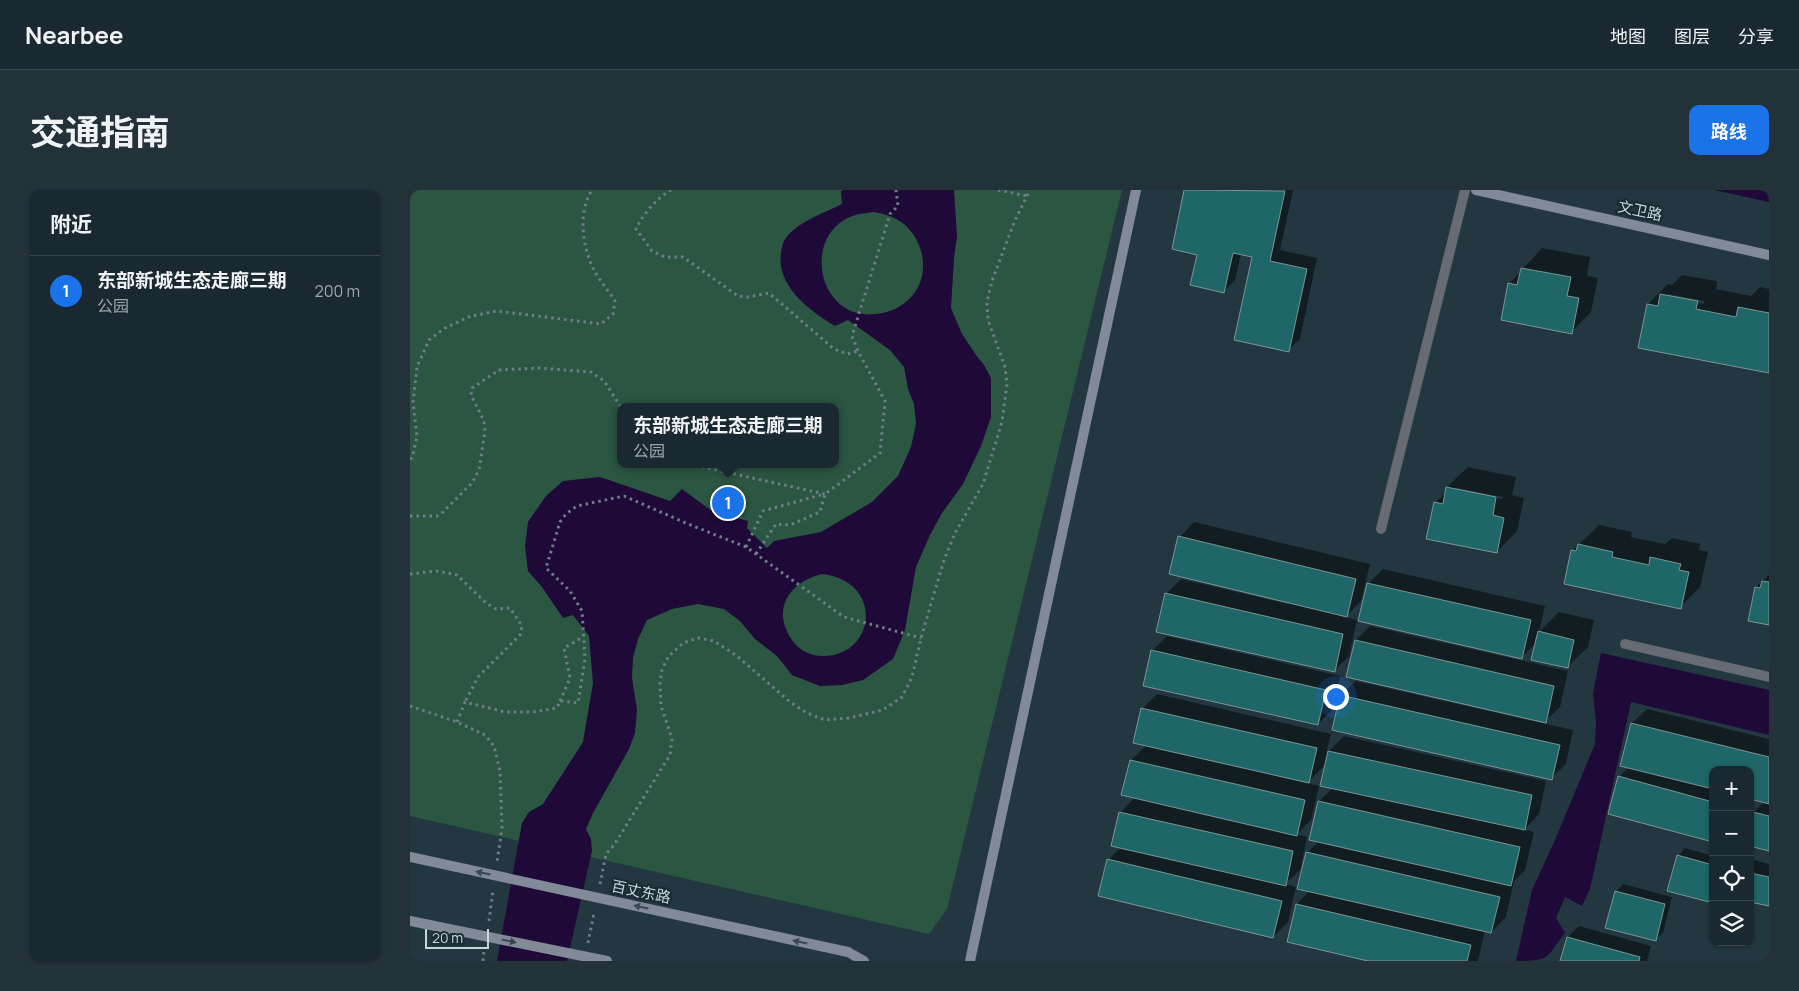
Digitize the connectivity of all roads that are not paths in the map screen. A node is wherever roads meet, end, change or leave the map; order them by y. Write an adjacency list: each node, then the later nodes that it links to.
1 (1136, 190): 12 (street)
2 (1465, 190): 5 (street)
3 (1476, 190): 4 (street, 文卫路)
4 (1769, 255)
5 (1380, 528)
6 (1626, 644): 7 (street)
7 (1769, 677)
8 (410, 857): 11 (street, 百丈东路, one-way to 8, bridge)
9 (410, 921): 10 (street, one-way to 10, bridge)
10 (606, 961)
11 (864, 961)
12 (970, 961)

